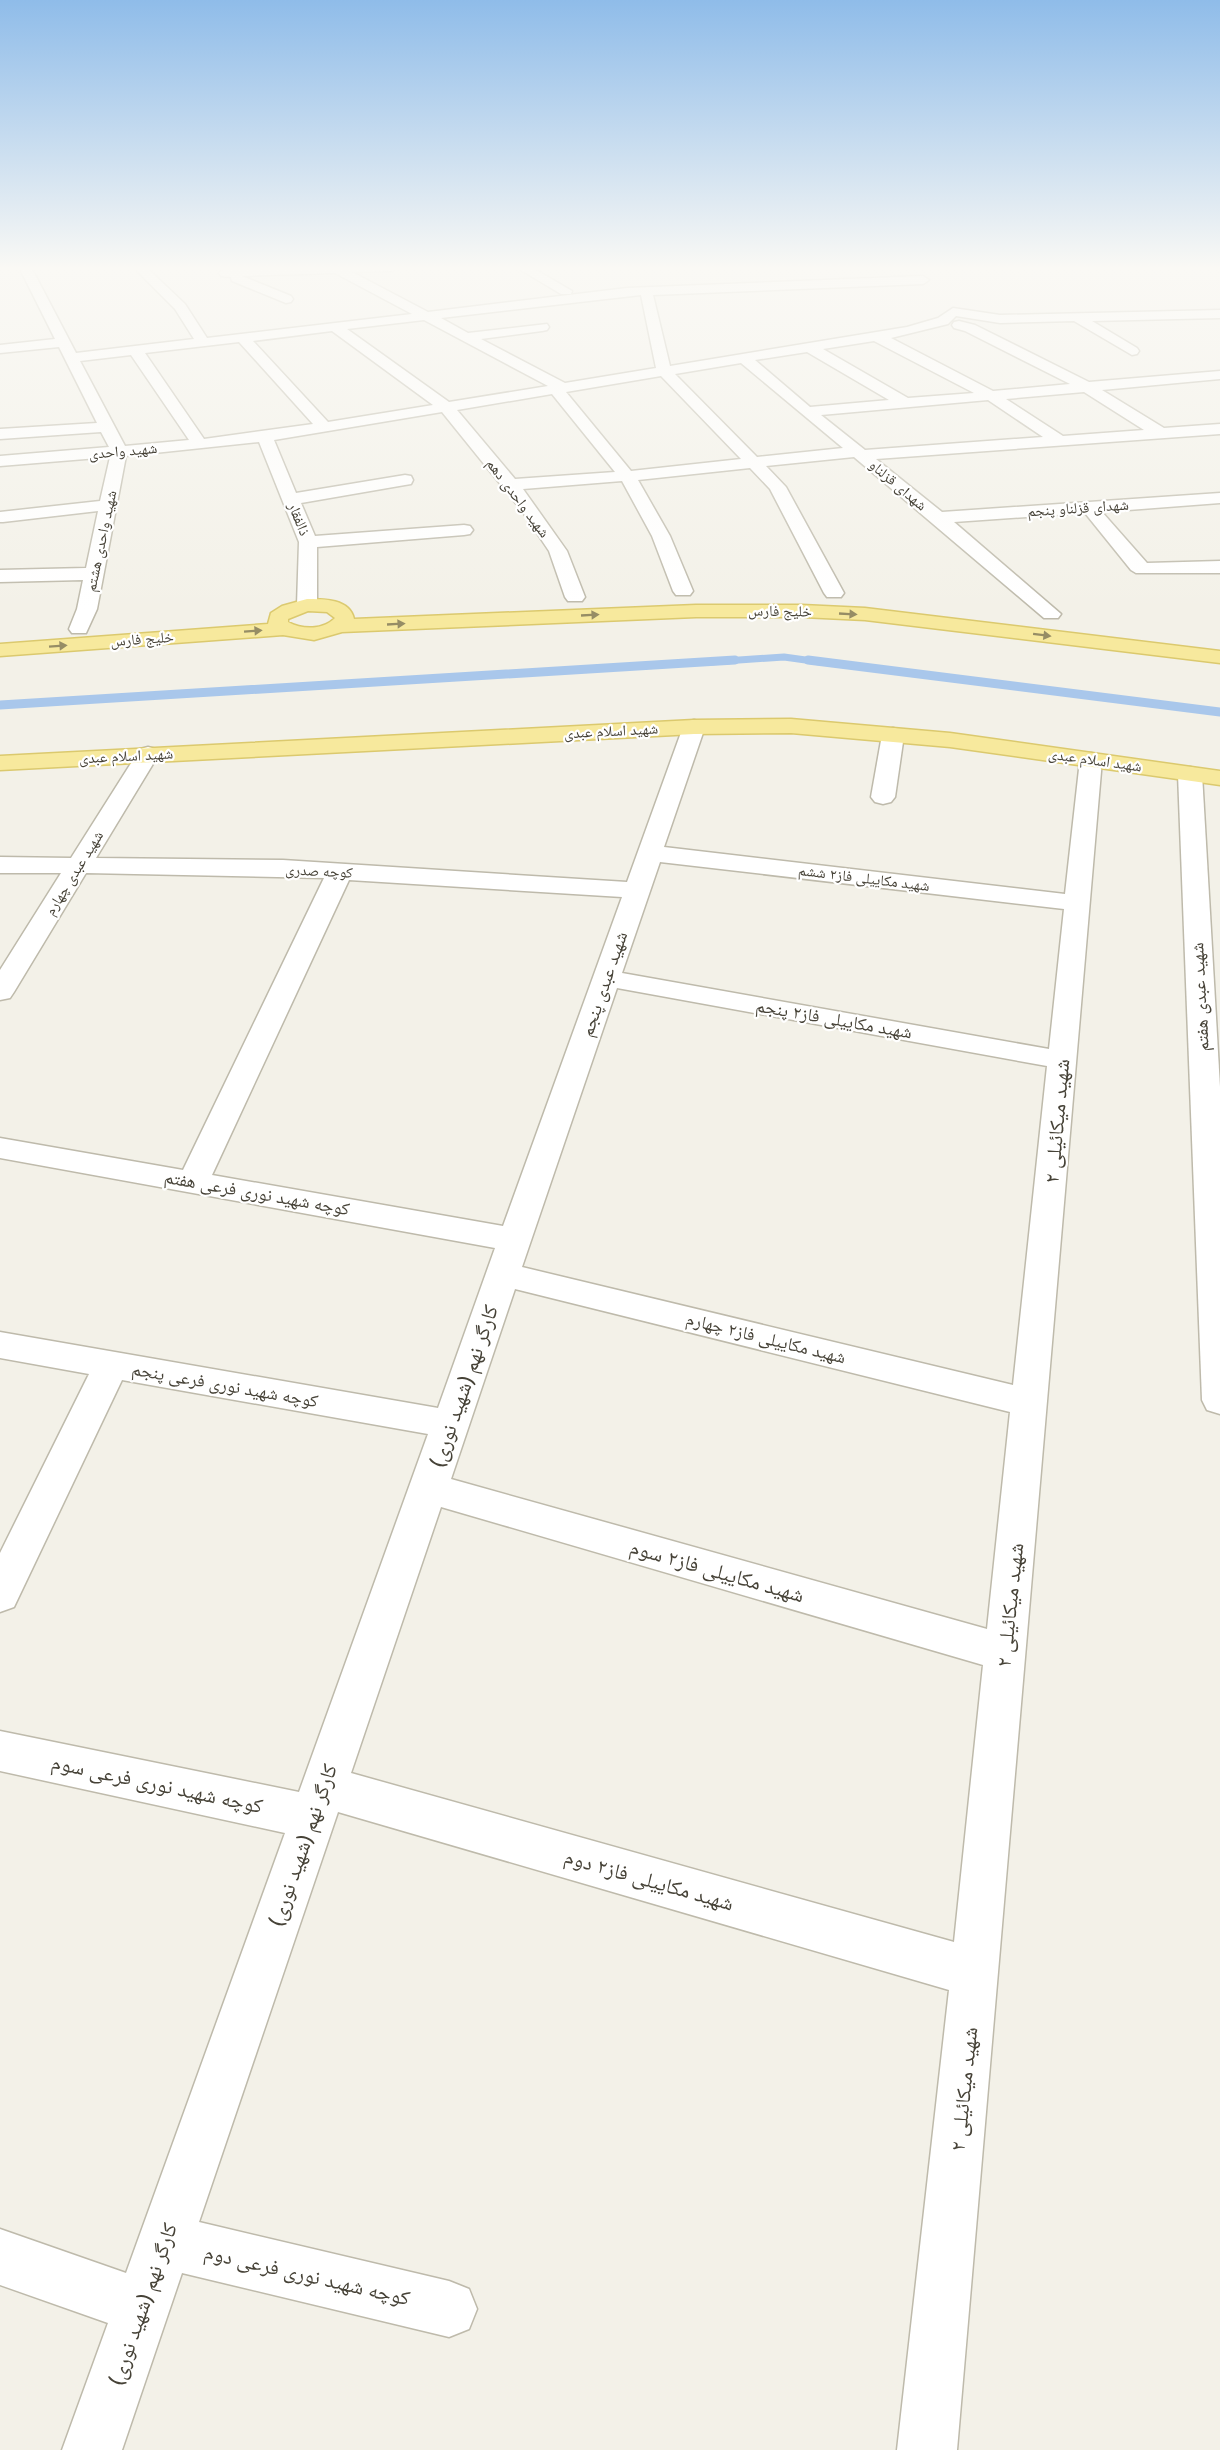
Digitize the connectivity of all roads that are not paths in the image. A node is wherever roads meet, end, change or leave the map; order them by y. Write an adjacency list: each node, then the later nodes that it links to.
1 (83, 381): 19 (street)
2 (157, 381): 26 (street)
3 (282, 381): 20 (street)
4 (411, 381): 17 (street, شهید واحدی دهم)
5 (548, 381): 14 (street)
6 (601, 381): 14 (street, شهید واحدی)
7 (674, 381): 30 (street)
8 (771, 381): 18 (street, شهدای قزلناو)
9 (868, 381): 16 (street)
10 (964, 381): 15 (street)
11 (1076, 381): 13 (street)
12 (1150, 381): 13 (street)
13 (1087, 387): 15 (street); 22 (street)
14 (560, 388): 17 (street, شهید واحدی); 31 (street)
15 (992, 396): 16 (street); 25 (street)
16 (905, 403): 18 (street)
17 (446, 407): 20 (street, شهید واحدی); 33 (street, شهید واحدی دهم)
18 (807, 412): 28 (street, شهدای قزلناو)
19 (106, 427): 23 (street); 27 (street)
20 (324, 427): 24 (street, شهید واحدی)
21 (1220, 429): 22 (street)
22 (1160, 433): 25 (street)
23 (0, 435)
24 (266, 437): 26 (street, شهید واحدی); 34 (street, ذالفقار)
25 (1060, 441): 28 (street)
26 (200, 444): 27 (street, شهید واحدی)
27 (119, 452): 29 (street, شهید واحدی); 35 (street, شهید واحدی هشتم)
28 (859, 453): 30 (street); 39 (street, شهدای قزلناو)
29 (0, 461)
30 (753, 462): 31 (street); 49 (street)
31 (627, 476): 33 (street); 45 (street)
32 (405, 480): 34 (street)
33 (509, 485): 51 (street, شهید واحدی دهم)
34 (291, 499): 41 (street, ذالفقار)
35 (108, 505): 38 (street); 43 (street, شهید واحدی هشتم)
36 (1217, 506): 37 (street, شهدای قزلناو پنجم)
37 (1089, 507): 39 (street, شهدای قزلناو پنجم); 42 (street)
38 (3, 517)
39 (937, 518): 55 (street, شهدای قزلناو)
40 (464, 530): 41 (street)
41 (308, 542): 53 (street, ذالفقار)
42 (1220, 567)
43 (94, 574): 44 (street); 59 (street, شهید واحدی هشتم)
44 (0, 576)
45 (683, 591): 46 (main road); 47 (main road)
46 (707, 591)
47 (662, 592)
48 (812, 592): 49 (main road)
49 (834, 592): 52 (main road)
50 (597, 596): 51 (main road)
51 (575, 597): 57 (main road)
52 (914, 600)
53 (307, 606): 57 (main road); 58 (main road)
54 (1017, 611): 55 (main road)
55 (1051, 614): 56 (main road)
56 (1074, 617)
57 (339, 619): 58 (main road); 62 (main road, خلیج فارس, one-way to 62)
58 (283, 621): 59 (main road, خلیج فارس); 61 (main road, خلیج فارس, one-way to 58)
59 (79, 629): 60 (main road, خلیج فارس)
60 (0, 633)
61 (0, 650)
62 (1220, 657)
63 (694, 727): 64 (main road, شهید اسلام عبدی); 65 (main road, شهید اسلام عبدی); 71 (street, شهید عبدی پنجم)
64 (893, 735): 66 (main road, شهید اسلام عبدی); 70 (street)
65 (148, 754): 67 (main road, شهید اسلام عبدی); 73 (street, شهید عبدی چهارم)
66 (1091, 760): 68 (main road, شهید اسلام عبدی); 76 (street, شهید میکائیلی ۲)
67 (0, 763)
68 (1190, 774): 69 (main road, شهید اسلام عبدی); 77 (street, شهید عبدی هفتم)
69 (1220, 778)
70 (882, 797)
71 (650, 853): 75 (street, شهید عبدی پنجم); 76 (street, شهید مکاییلی فاز۲ ششم)
72 (0, 865): 73 (street, کوچه صدری)
73 (79, 865): 74 (street, کوچه صدری); 79 (street, شهید عبدی چهارم)
74 (340, 872): 75 (street, کوچه صدری); 82 (street)
75 (637, 890): 78 (street, شهید عبدی پنجم)
76 (1077, 903): 80 (street, شهید میکائیلی ۲)
77 (1208, 914): 86 (street, شهید عبدی هفتم)
78 (606, 978): 80 (street, شهید مکاییلی فاز۲ پنجم); 83 (street, شهید عبدی پنجم)
79 (3, 982)
80 (1062, 1060): 87 (street, شهید میکائیلی ۲)
81 (0, 1148): 82 (street, کوچه شهید نوری فرعی هفتم)
82 (193, 1182): 83 (street, کوچه شهید نوری فرعی هفتم)
83 (509, 1257): 87 (street, شهید مکاییلی فاز۲ چهارم); 88 (street, کارگر نهم (شهید نوری))
84 (0, 1345): 85 (street, کوچه شهید نوری فرعی پنجم)
85 (111, 1365): 88 (street, کوچه شهید نوری فرعی پنجم); 90 (street)
86 (1220, 1400)
87 (1030, 1403): 91 (street, شهید میکائیلی ۲)
88 (450, 1424): 89 (street, کارگر نهم (شهید نوری))
89 (428, 1488): 91 (street, شهید مکاییلی فاز۲ سوم); 93 (street, کارگر نهم (شهید نوری))
90 (0, 1595)
91 (1006, 1653): 94 (street, شهید میکائیلی ۲)
92 (0, 1751): 93 (street, کوچه شهید نوری فرعی سوم)
93 (318, 1802): 94 (street, شهید مکاییلی فاز۲ دوم); 95 (street, کارگر نهم (شهید نوری))
94 (975, 1973): 100 (street, شهید میکائیلی ۲)
95 (165, 2241): 97 (street, کارگر نهم (شهید نوری)); 98 (street, کوچه شهید نوری فرعی دوم)
96 (0, 2257): 97 (street)
97 (142, 2307): 99 (street, کارگر نهم (شهید نوری))
98 (450, 2309)
99 (92, 2450)
100 (927, 2450)

